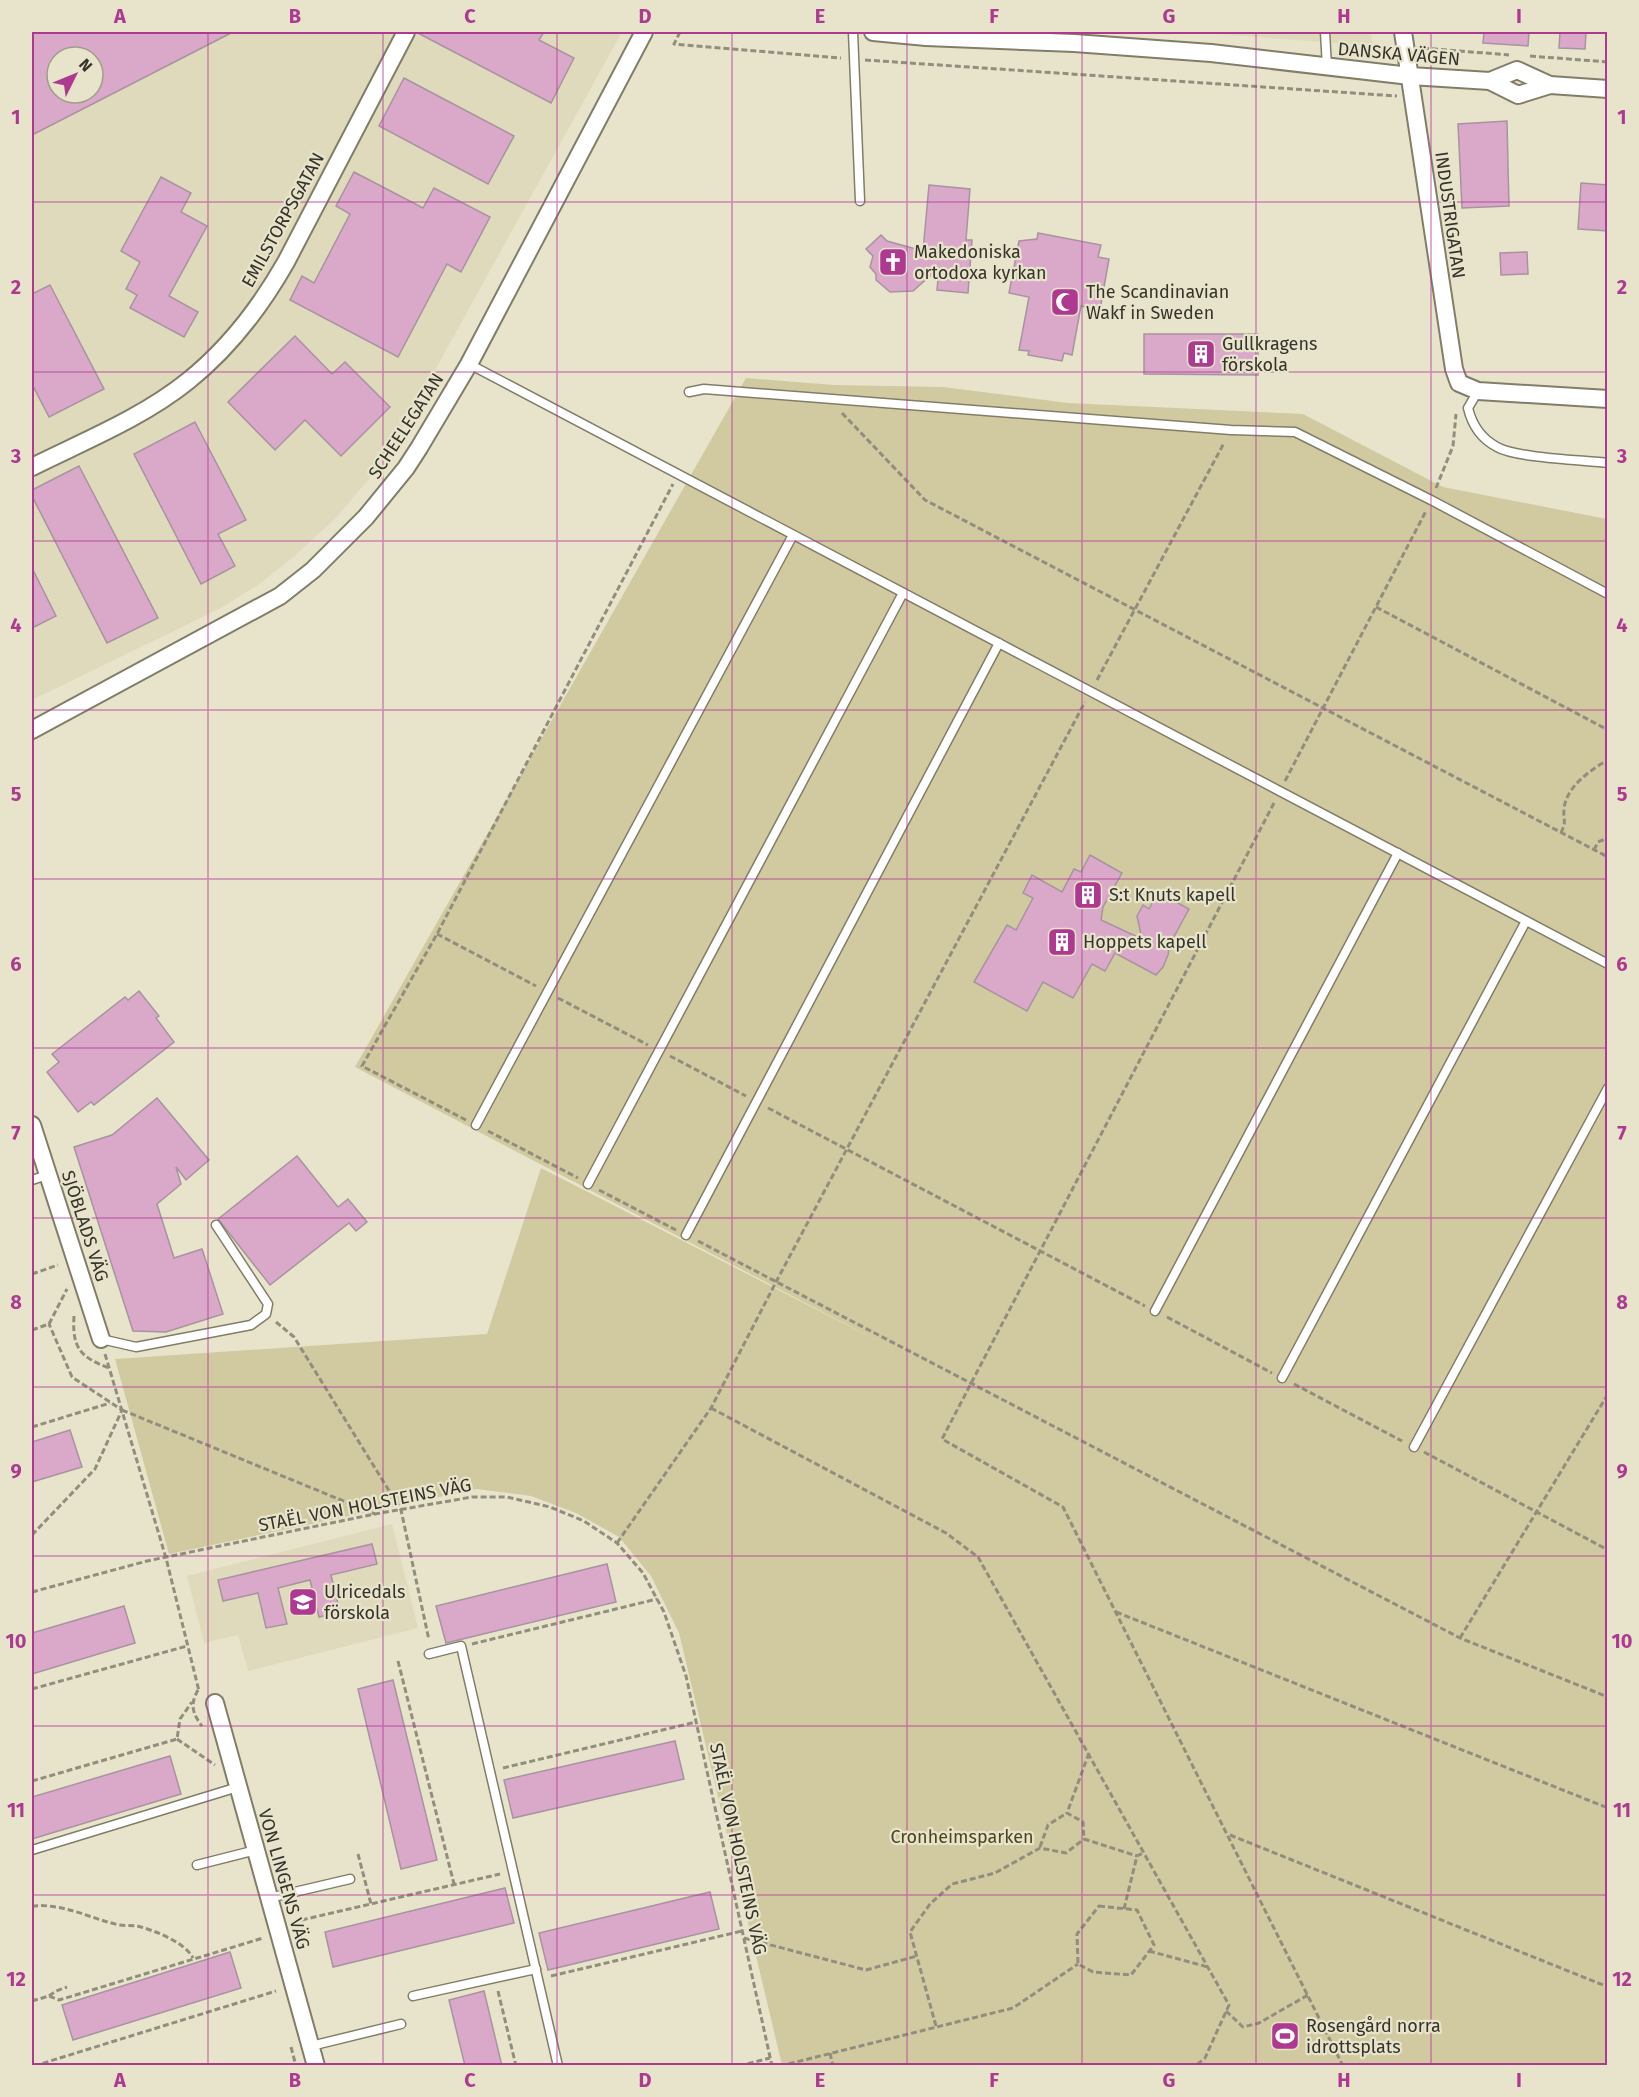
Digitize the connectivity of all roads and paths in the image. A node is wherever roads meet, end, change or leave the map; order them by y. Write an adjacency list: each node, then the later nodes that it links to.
1 (406, 32): 22 (street, EMILSTORPSGATAN)
2 (644, 32): 14 (street, SCHEELEGATAN)
3 (680, 32): 8 (path)
4 (853, 32): 8 (lane)
5 (873, 32): 9 (street, DANSKA VÄGEN)
6 (1325, 32): 9 (lane)
7 (1404, 32): 10 (street, INDUSTRIGATAN)
8 (853, 59): 12 (path); 13 (lane)
9 (1327, 67): 10 (street, DANSKA VÄGEN)
10 (1410, 76): 11 (street, DANSKA VÄGEN); 12 (street, INDUSTRIGATAN)
11 (1608, 89)
12 (1413, 98): 15 (street, INDUSTRIGATAN)
13 (860, 201)
14 (470, 364): 23 (lane); 33 (street, SCHEELEGATAN)
15 (1478, 391): 18 (street); 21 (lane)
16 (689, 392): 17 (lane)
17 (828, 398): 20 (lane); 29 (path)
18 (1608, 399)
19 (1456, 412): 24 (path)
20 (1231, 430): 24 (lane); 29 (path)
21 (1608, 463)
22 (32, 467)
23 (678, 474): 25 (lane); 43 (path)
24 (1431, 500): 27 (lane); 28 (path)
25 (793, 534): 26 (lane); 45 (lane)
26 (903, 592): 30 (lane); 46 (lane)
27 (1608, 594)
28 (1376, 607): 32 (path); 34 (path)
29 (1134, 610): 31 (path); 32 (path)
30 (999, 643): 31 (lane); 48 (lane)
31 (1091, 692): 36 (lane); 51 (path)
32 (1323, 709): 36 (path); 37 (path)
33 (32, 730)
34 (1608, 730)
35 (1608, 760): 37 (path)
36 (1280, 791): 40 (lane); 56 (path)
37 (1562, 833): 39 (path)
38 (1608, 838): 39 (path)
39 (1594, 850): 41 (path)
40 (1398, 853): 42 (lane); 61 (lane)
41 (1608, 857)
42 (1526, 921): 44 (lane); 67 (lane)
43 (437, 934): 45 (path); 50 (path)
44 (1608, 964)
45 (547, 992): 46 (path); 50 (lane)
46 (659, 1050): 48 (path); 53 (lane)
47 (1608, 1088): 74 (lane)
48 (756, 1102): 51 (path); 55 (lane)
49 (32, 1125): 52 (street, SJÖBLADS VÄG)
50 (476, 1125): 53 (path)
51 (847, 1149): 56 (path); 59 (path)
52 (39, 1177): 65 (street, SJÖBLADS VÄG)
53 (588, 1184): 55 (path)
54 (216, 1225): 62 (lane)
55 (686, 1235): 59 (path)
56 (1040, 1251): 61 (path); 68 (path)
57 (60, 1265): 58 (path)
58 (32, 1274)
59 (776, 1282): 68 (path); 71 (path)
60 (67, 1289): 63 (path)
61 (1155, 1311): 67 (path)
62 (266, 1314): 65 (lane); 75 (path)
63 (49, 1324): 64 (path); 70 (path)
64 (32, 1330)
65 (101, 1339)
66 (109, 1368): 72 (path)
67 (1282, 1378): 74 (path)
68 (971, 1384): 84 (path); 85 (path)
69 (1608, 1394): 76 (path)
70 (111, 1402): 72 (path); 73 (path)
71 (711, 1408): 79 (path); 96 (path)
72 (122, 1410): 77 (path); 78 (path); 81 (path)
73 (32, 1427)
74 (1414, 1447): 76 (path)
75 (401, 1510): 77 (path, STAËL VON HOLSTEINS VÄG); 79 (path, STAËL VON HOLSTEINS VÄG); 88 (path)
76 (1535, 1513): 80 (path); 85 (path)
77 (375, 1514): 81 (path, STAËL VON HOLSTEINS VÄG)
78 (32, 1535)
79 (617, 1544): 83 (path, STAËL VON HOLSTEINS VÄG)
80 (1608, 1550)
81 (166, 1558): 82 (path, STAËL VON HOLSTEINS VÄG); 86 (path)
82 (32, 1592)
83 (657, 1599): 87 (path); 94 (path, STAËL VON HOLSTEINS VÄG)
84 (1114, 1612): 101 (path); 103 (path)
85 (1460, 1638): 91 (path)
86 (187, 1646): 90 (path); 93 (path)
87 (461, 1646): 88 (lane); 98 (lane)
88 (429, 1654)
89 (398, 1661): 113 (path)
90 (32, 1689)
91 (1608, 1697)
92 (192, 1702): 95 (path)
93 (215, 1703): 100 (street, VON LINGENS VÄG)
94 (696, 1722): 98 (path); 118 (path, STAËL VON HOLSTEINS VÄG)
95 (177, 1739): 97 (path); 99 (path)
96 (1089, 1753): 102 (path); 108 (path)
97 (218, 1768)
98 (490, 1772): 111 (lane)
99 (32, 1781)
100 (238, 1787): 106 (lane); 107 (street, VON LINGENS VÄG)
101 (1608, 1808)
102 (1067, 1813): 104 (path); 105 (path)
103 (1228, 1835): 130 (path); 132 (path)
104 (1084, 1839): 105 (path); 109 (path)
105 (1040, 1848): 122 (path)
106 (32, 1850)
107 (256, 1850): 110 (lane); 114 (street, VON LINGENS VÄG)
108 (1144, 1853): 109 (path); 125 (path)
109 (1137, 1856): 116 (path)
110 (197, 1865)
111 (513, 1871): 113 (path); 126 (lane)
112 (350, 1879): 114 (lane)
113 (454, 1884): 117 (path)
114 (269, 1898): 139 (street, VON LINGENS VÄG)
115 (32, 1906): 123 (path)
116 (1124, 1909): 121 (path); 124 (path)
117 (291, 1922)
118 (742, 1931): 120 (path, STAËL VON HOLSTEINS VÄG); 128 (path)
119 (263, 1938): 123 (path)
120 (744, 1938): 122 (path); 141 (path, STAËL VON HOLSTEINS VÄG)
121 (1149, 1951): 124 (path); 125 (path)
122 (917, 1956): 138 (path)
123 (193, 1959): 133 (path)
124 (1078, 1964): 138 (path)
125 (1208, 1967): 136 (path)
126 (536, 1969): 127 (lane); 128 (lane)
127 (495, 1978): 134 (lane); 144 (path)
128 (538, 1979): 145 (lane)
129 (68, 1987): 133 (path)
130 (1608, 1987)
131 (276, 1991): 142 (path)
132 (1308, 1995): 136 (path); 151 (path)
133 (49, 1996): 135 (path)
134 (413, 1996)
135 (32, 2001)
136 (1226, 2011): 150 (path)
137 (400, 2024): 139 (lane)
138 (937, 2027): 140 (path)
139 (311, 2046): 143 (street, VON LINGENS VÄG)
140 (830, 2053): 148 (path); 149 (path)
141 (770, 2058): 146 (path); 147 (path, STAËL VON HOLSTEINS VÄG)
142 (34, 2066)
143 (316, 2066)
144 (516, 2066)
145 (558, 2066)
146 (739, 2066)
147 (772, 2066)
148 (780, 2066)
149 (833, 2066)
150 (1195, 2066)
151 (1343, 2066)

